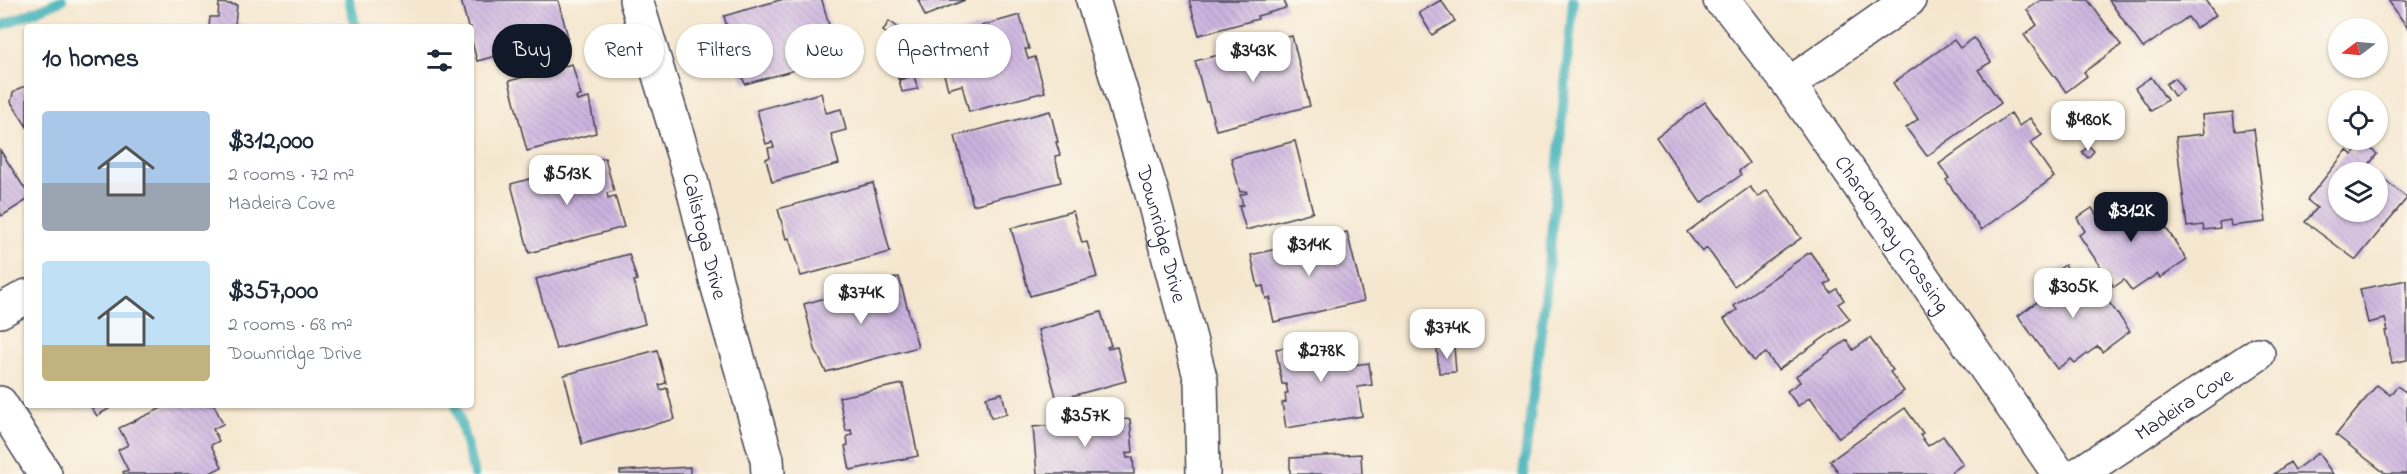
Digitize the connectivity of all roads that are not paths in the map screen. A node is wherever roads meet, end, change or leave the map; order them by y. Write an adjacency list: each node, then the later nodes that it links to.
1 (636, 0): 11 (street, Calistoga Drive)
2 (1093, 0): 12 (street, Downridge Drive)
3 (1720, 0): 5 (street, Chardonnay Crossing)
4 (1909, 0): 5 (street)
5 (1789, 84): 13 (street, Chardonnay Crossing)
6 (24, 298): 7 (street)
7 (0, 311)
8 (2258, 354): 14 (street, Madeira Cove)
9 (0, 404): 10 (street)
10 (45, 474)
11 (768, 474)
12 (1203, 474)
13 (2059, 474)
14 (2079, 474)

